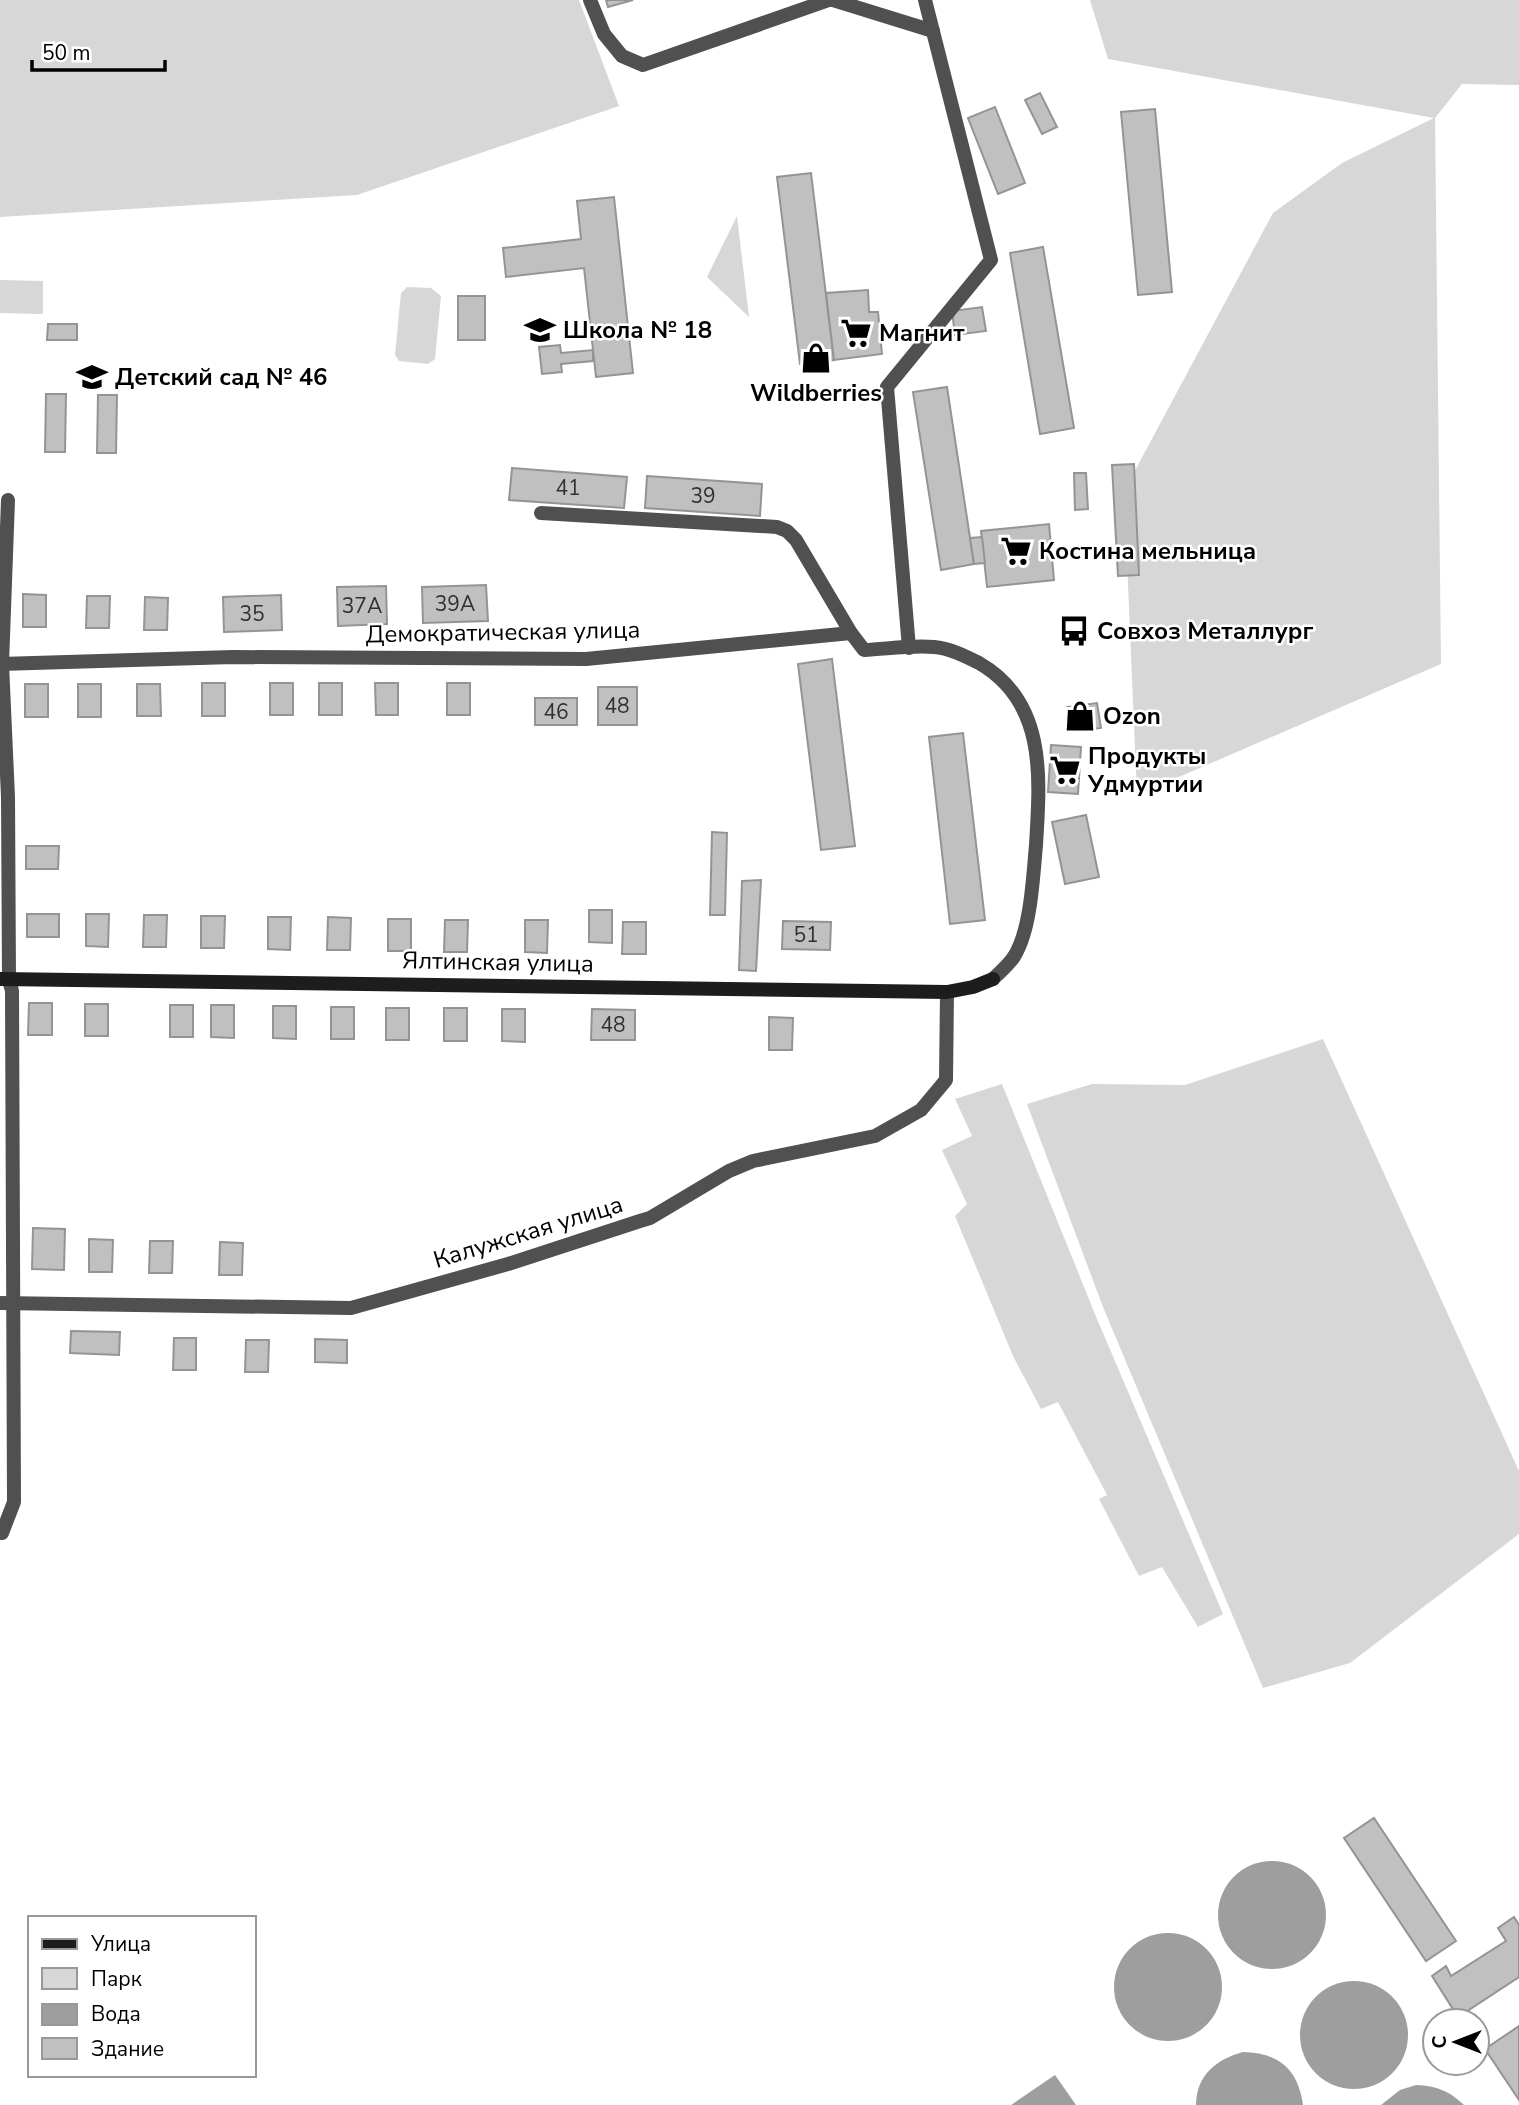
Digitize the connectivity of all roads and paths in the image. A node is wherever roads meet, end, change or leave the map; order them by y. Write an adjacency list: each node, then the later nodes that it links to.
1 (590, 0): 2 (street)
2 (831, 0): 4 (street)
3 (925, 0): 4 (street)
4 (933, 31): 8 (street)
5 (8, 500): 9 (street)
6 (541, 513): 7 (street)
7 (852, 633): 8 (street); 9 (street, Демократическая улица)
8 (909, 648): 12 (street, Ялтинская улица)
9 (1, 664): 10 (street)
10 (4, 797): 11 (street)
11 (5, 980): 12 (street, Ялтинская улица); 13 (street)
12 (947, 992): 13 (street, Калужская улица)
13 (7, 1303): 14 (street)
14 (1, 1533)

